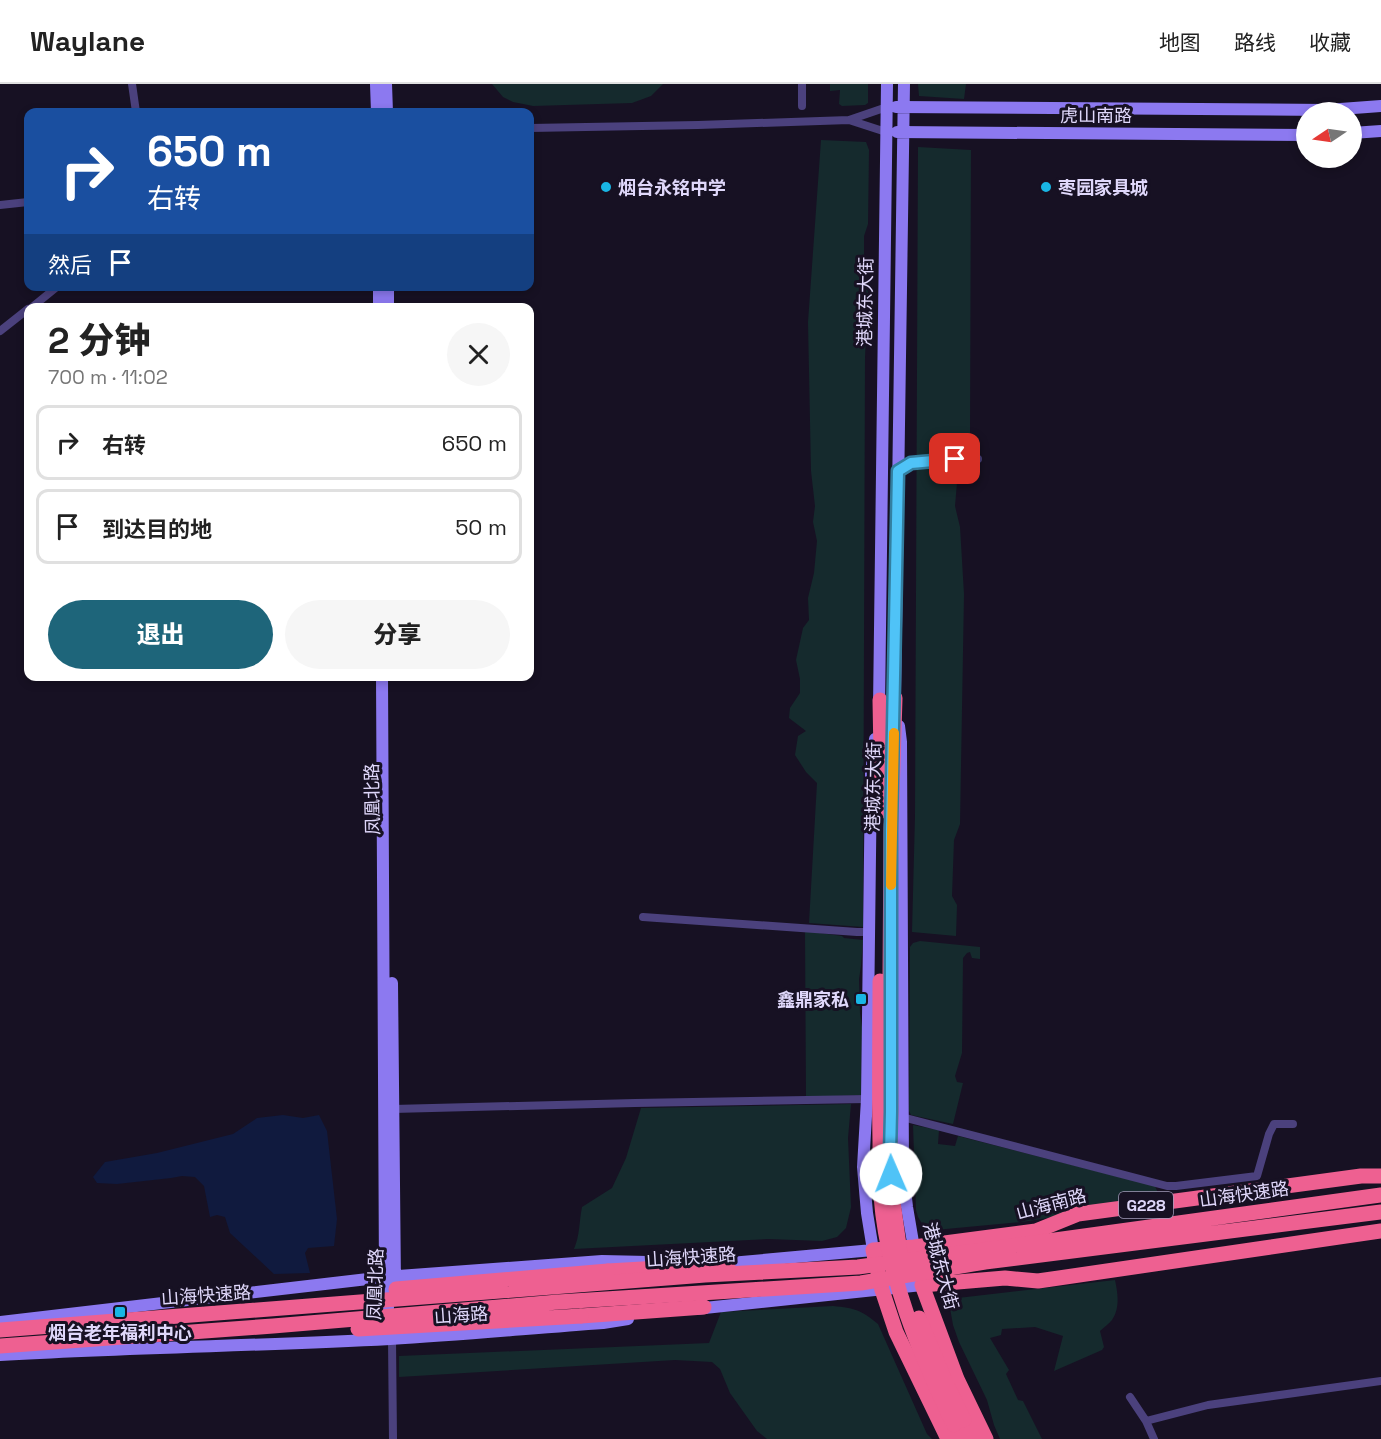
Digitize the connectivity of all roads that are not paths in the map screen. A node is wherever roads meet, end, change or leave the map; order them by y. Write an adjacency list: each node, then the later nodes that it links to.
1 (132, 84): 11 (street)
2 (376, 84): 12 (main road)
3 (386, 84): 13 (main road)
4 (802, 84): 7 (street)
5 (887, 84): 9 (main road, 港城东大街)
6 (904, 84): 10 (main road, 港城东大街)
7 (802, 106)
8 (1381, 106): 10 (main road, 虎山南路)
9 (887, 107): 10 (main road, 虎山南路); 14 (street); 18 (main road, 港城东大街)
10 (903, 107): 16 (main road, 港城东大街)
11 (135, 108)
12 (377, 108)
13 (387, 108)
14 (849, 120): 15 (street); 18 (street)
15 (534, 128)
16 (902, 131): 18 (main road, 虎山南路); 20 (main road, 虎山南路); 28 (main road, 港城东大街)
17 (1381, 131): 19 (main road)
18 (886, 132): 31 (main road, 港城东大街)
19 (1362, 132)
20 (1296, 135)
21 (24, 202): 22 (street)
22 (0, 205)
23 (52, 291): 24 (street)
24 (36, 303)
25 (24, 313): 26 (street)
26 (0, 331)
27 (978, 459): 28 (street)
28 (898, 471): 31 (main road, 港城东大街)
29 (382, 681): 48 (main road, 凤凰北路)
30 (390, 681): 35 (main road, 凤凰北路)
31 (887, 699): 33 (main road, 港城东大街); 36 (main road, 港城东大街); 63 (highway, 港城东大街, bridge)
32 (643, 916): 33 (street)
33 (868, 932): 34 (main road, 港城东大街)
34 (867, 1099): 35 (street); 46 (main road, 港城东大街)
35 (393, 1109): 48 (main road, 凤凰北路)
36 (902, 1117): 37 (street); 45 (main road, 港城东大街)
37 (1293, 1125)
38 (1381, 1176): 43 (highway, 山海南路 / G228)
39 (1381, 1186): 43 (highway)
40 (1381, 1195): 53 (highway, 山海快速路, bridge)
41 (1381, 1212): 57 (highway, 山海快速路, bridge)
42 (1381, 1220): 49 (highway)
43 (1036, 1231): 45 (highway, 山海南路 / G228)
44 (1381, 1232): 49 (highway)
45 (914, 1247): 46 (highway, 山海南路 / G228); 50 (main road, 港城东大街)
46 (873, 1250): 47 (main road); 51 (highway, 港城东大街)
47 (728, 1264): 48 (main road); 53 (highway, bridge)
48 (390, 1276): 54 (main road); 56 (main road, 凤凰北路)
49 (1005, 1278): 50 (highway)
50 (922, 1285): 51 (main road, 山海路); 66 (highway, 港城东大街)
51 (882, 1290): 52 (main road, 山海路); 63 (highway, 港城东大街)
52 (704, 1307): 56 (main road, 山海路); 57 (highway, bridge)
53 (191, 1315): 55 (highway, 山海快速路, bridge)
54 (0, 1322)
55 (0, 1330)
56 (392, 1339): 59 (main road, 山海路); 64 (street)
57 (76, 1340): 58 (highway, 山海快速路, bridge)
58 (0, 1346)
59 (0, 1355)
60 (1381, 1381): 62 (street)
61 (1130, 1397): 62 (street)
62 (1146, 1421): 67 (street)
63 (957, 1431): 65 (highway, 港城东大街)
64 (393, 1439)
65 (973, 1439)
66 (986, 1439)
67 (1154, 1439)

